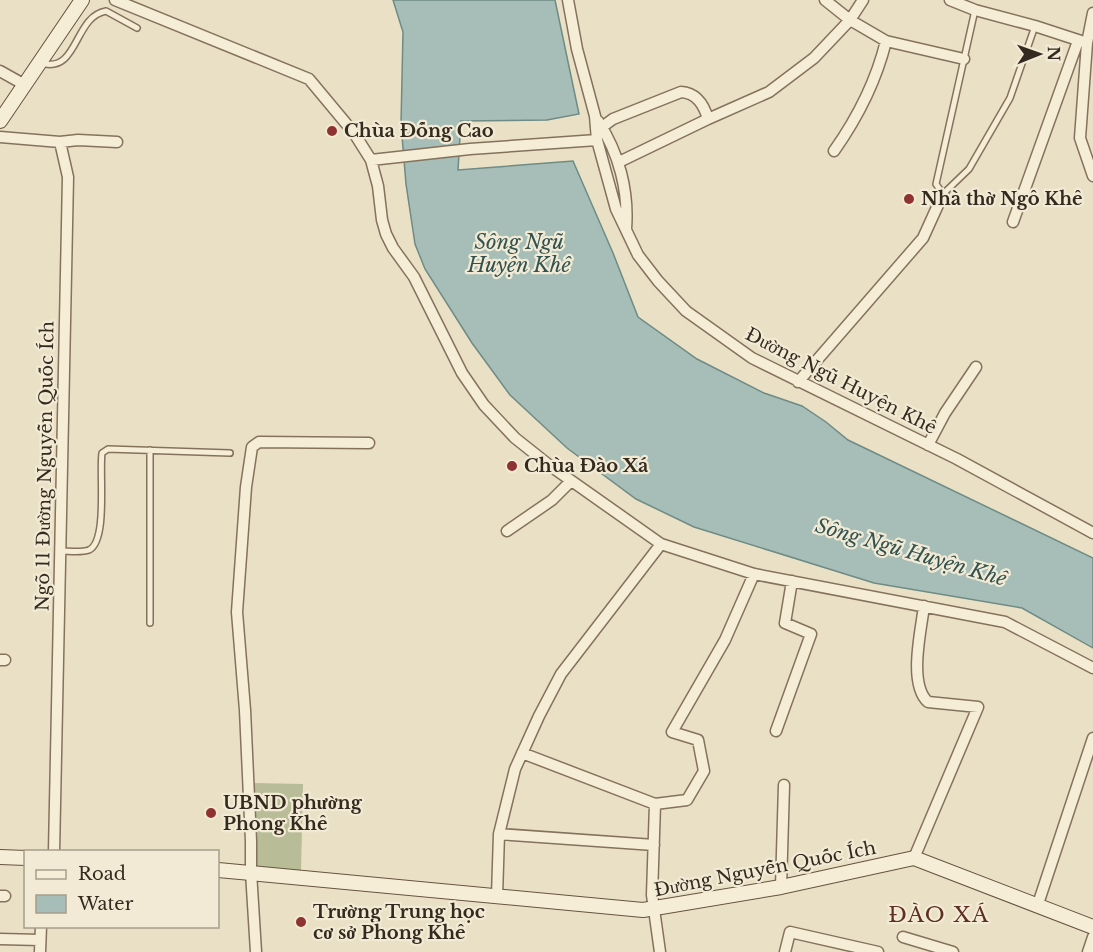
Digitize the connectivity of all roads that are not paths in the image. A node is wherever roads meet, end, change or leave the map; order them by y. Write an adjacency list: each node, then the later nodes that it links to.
1 (82, 0): 15 (street)
2 (115, 0): 27 (street)
3 (568, 0): 18 (street, Đường Ngũ Huyện Khê)
4 (825, 0): 9 (street)
5 (863, 0): 9 (street)
6 (950, 0): 7 (street)
7 (975, 10): 10 (street); 14 (lane)
8 (1093, 13): 13 (street)
9 (850, 20): 12 (street); 19 (street)
10 (1035, 26): 13 (street); 30 (lane)
11 (137, 28): 15 (lane)
12 (886, 41): 14 (street); 26 (street)
13 (1086, 43): 29 (street); 31 (street)
14 (964, 59): 30 (lane)
15 (40, 62): 17 (street)
16 (0, 71): 17 (street)
17 (25, 85): 20 (street)
18 (595, 116): 21 (street); 23 (street, Đường Ngũ Huyện Khê)
19 (708, 119): 21 (street); 28 (street)
20 (0, 121)
21 (602, 127): 28 (street)
22 (0, 137): 24 (street)
23 (597, 140): 27 (street); 32 (street, Đường Ngũ Huyện Khê)
24 (60, 142): 25 (street); 43 (street, Ngõ 11 Đường Nguyễn Quốc Ích)
25 (117, 142)
26 (834, 151)
27 (376, 160): 39 (street)
28 (619, 162): 32 (street)
29 (1093, 176)
30 (943, 194): 34 (street)
31 (1012, 222)
32 (626, 229): 34 (street, Đường Ngũ Huyện Khê)
33 (976, 367): 36 (street)
34 (798, 382): 36 (street, Đường Ngũ Huyện Khê)
35 (369, 443): 61 (street)
36 (928, 445): 41 (street, Đường Ngũ Huyện Khê)
37 (150, 450): 38 (lane); 43 (lane); 47 (lane)
38 (230, 453)
39 (571, 481): 40 (street); 42 (street)
40 (507, 531)
41 (1093, 533)
42 (661, 544): 44 (street); 51 (street)
43 (60, 551): 56 (street, Ngõ 11 Đường Nguyễn Quốc Ích)
44 (754, 574): 45 (street); 53 (street)
45 (792, 580): 46 (street); 49 (street)
46 (924, 606): 48 (street); 59 (street)
47 (150, 623)
48 (1093, 668)
49 (776, 731)
50 (1093, 738): 64 (street)
51 (522, 753): 53 (street); 54 (street)
52 (784, 785): 62 (street)
53 (655, 804): 55 (street)
54 (499, 834): 55 (street); 63 (street)
55 (654, 844): 65 (street)
56 (54, 850)
57 (0, 857): 58 (street)
58 (24, 858)
59 (914, 858): 62 (street, Đường Nguyễn Quốc Ích); 64 (street)
60 (219, 870): 61 (street, Đường Nguyễn Quốc Ích)
61 (251, 872): 63 (street, Đường Nguyễn Quốc Ích); 73 (street)
62 (782, 887): 65 (street, Đường Nguyễn Quốc Ích)
63 (497, 897): 65 (street, Đường Nguyễn Quốc Ích)
64 (1038, 904): 66 (street)
65 (655, 910): 74 (street)
66 (1093, 927)
67 (41, 928): 71 (street)
68 (1093, 937): 78 (street)
69 (903, 938): 77 (street)
70 (0, 939): 71 (street)
71 (40, 940): 72 (street)
72 (39, 952)
73 (256, 952)
74 (660, 952)
75 (785, 952): 76 (street)
76 (878, 952)
77 (953, 952)
78 (1088, 952)

